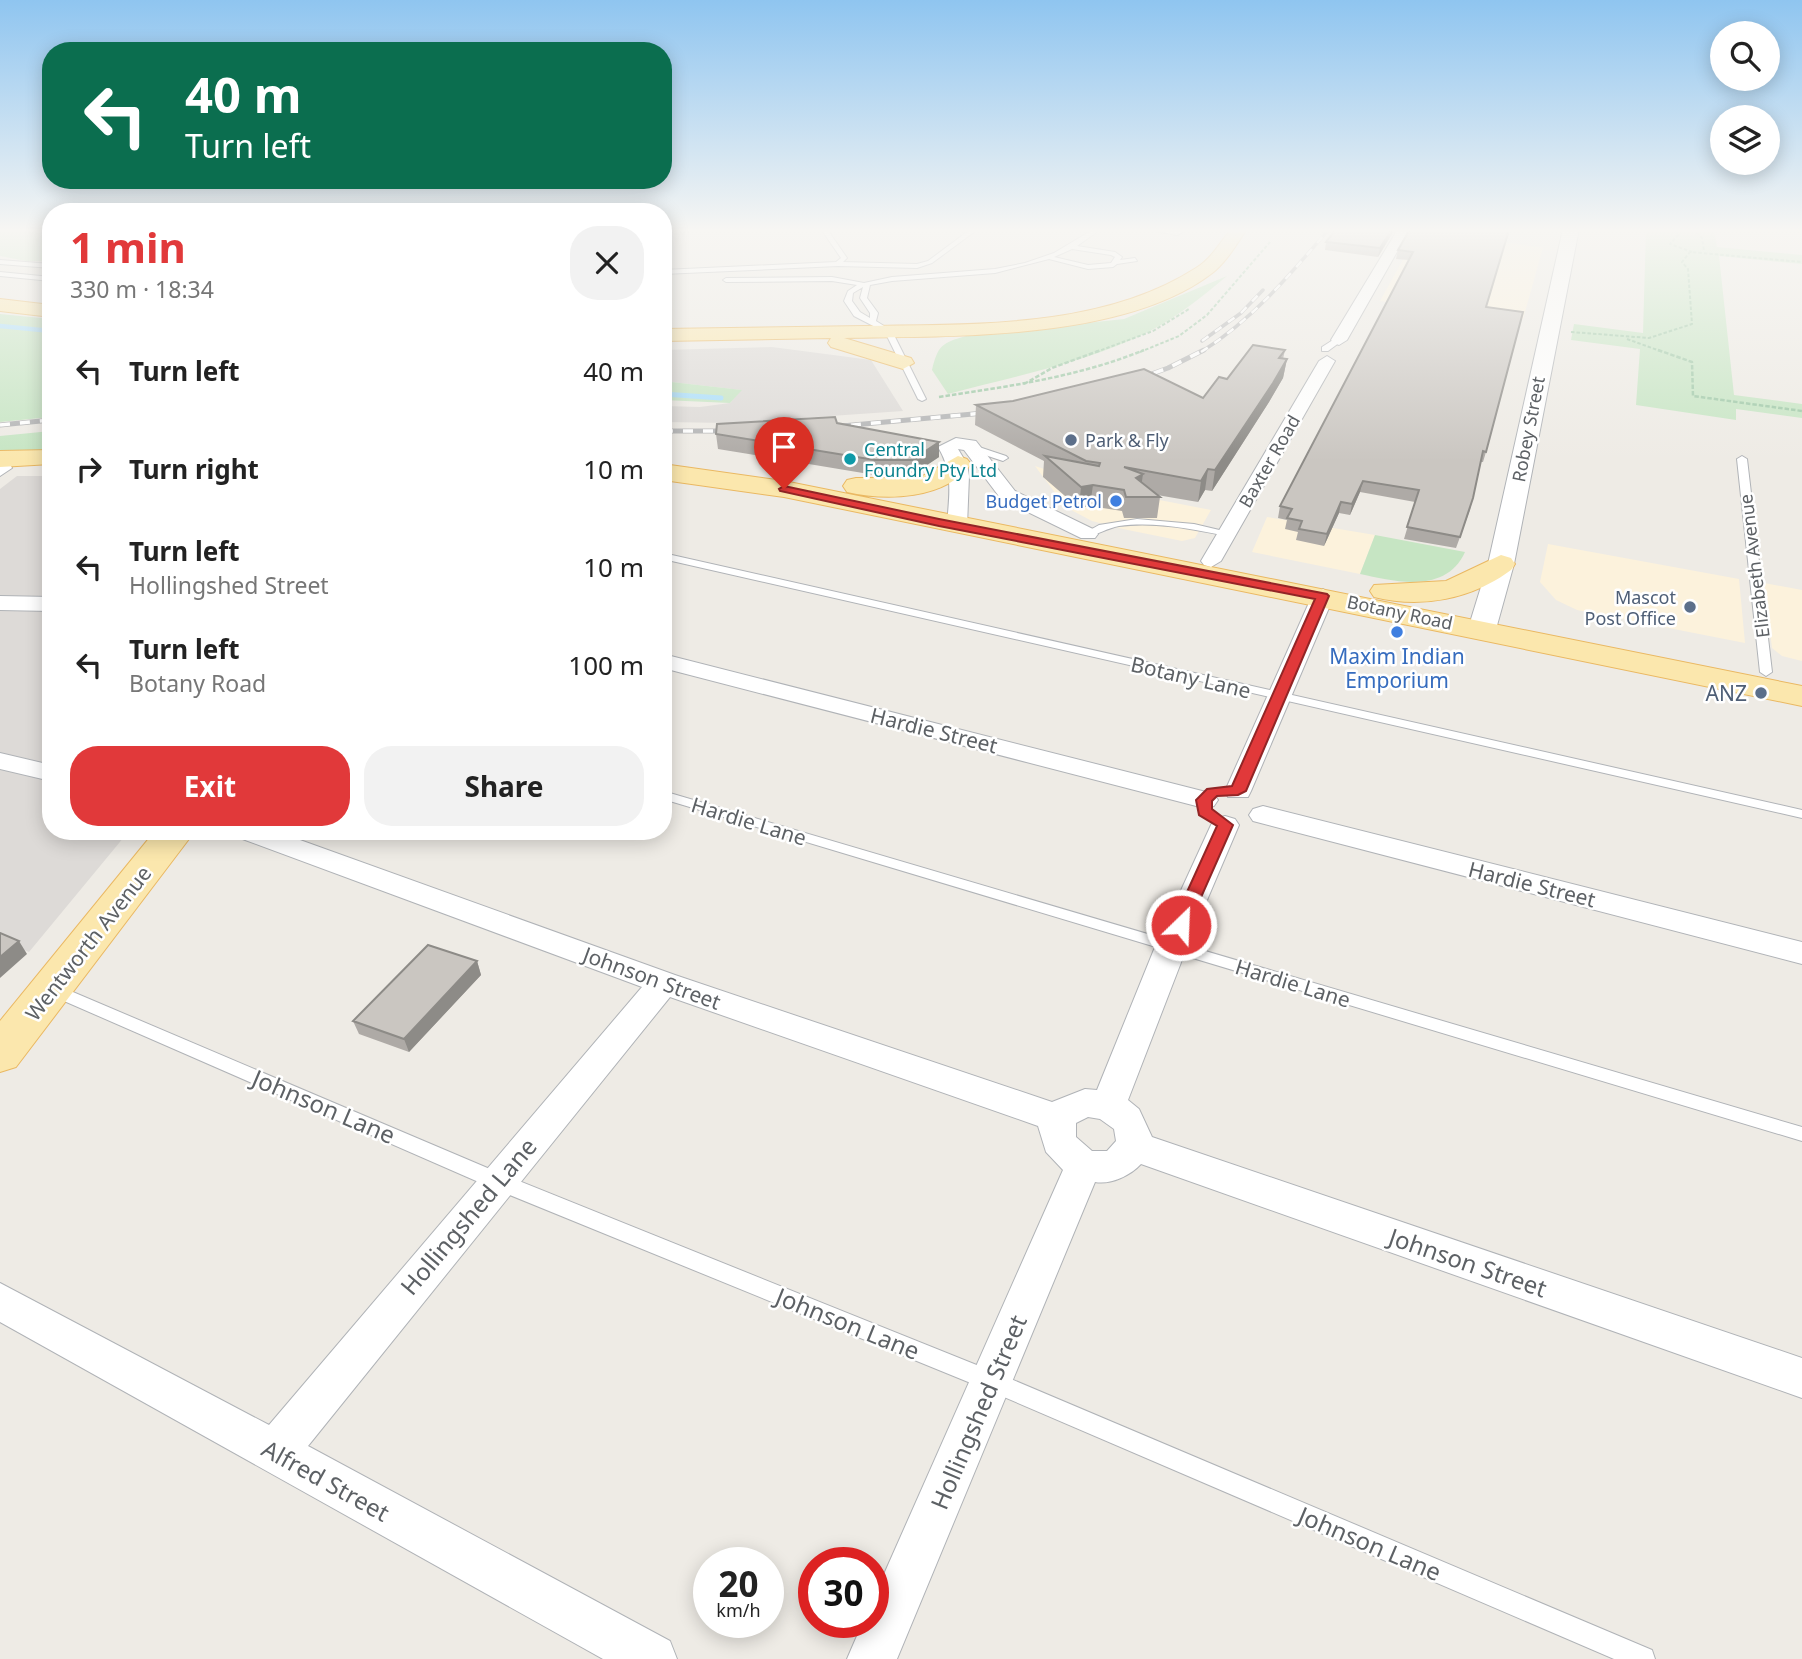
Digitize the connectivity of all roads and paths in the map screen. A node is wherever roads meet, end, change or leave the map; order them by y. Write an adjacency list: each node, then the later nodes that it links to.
1 (12, 306): 12 (main road)
2 (837, 306): 16 (main road)
3 (852, 306): 14 (lane)
4 (869, 306): 14 (lane)
5 (1050, 306): 14 (main road)
6 (1112, 306): 15 (main road)
7 (1215, 306): 23 (path)
8 (1359, 306): 20 (street)
9 (1555, 306): 40 (street, Robey Street)
10 (1691, 306): 19 (path)
11 (1189, 309): 23 (path)
12 (42, 310)
13 (672, 326): 16 (main road)
14 (881, 326): 15 (main road); 16 (main road); 22 (lane)
15 (957, 328): 22 (main road)
16 (724, 329): 18 (main road); 22 (main road)
17 (1570, 332): 19 (path)
18 (672, 334)
19 (1623, 338): 25 (path)
20 (1339, 340): 21 (lane)
21 (1326, 355): 36 (street, Baxter Road)
22 (906, 368): 24 (lane)
23 (1023, 385): 24 (path)
24 (922, 399)
25 (1802, 411)
26 (965, 456): 28 (lane); 34 (main road); 35 (street); 37 (street)
27 (672, 457): 34 (main road, Botany Road)
28 (1003, 458)
29 (42, 459): 31 (main road)
30 (1742, 459): 46 (lane, Elizabeth Avenue)
31 (1, 466): 32 (main road)
32 (42, 467)
33 (672, 473): 35 (main road, Botany Road)
34 (856, 486): 35 (main road, Botany Road)
35 (958, 517): 37 (main road, Botany Road); 41 (main road, Botany Road)
36 (1227, 533): 37 (lane); 39 (street, Baxter Road)
37 (1088, 534): 39 (main road, Botany Road)
38 (672, 558): 49 (lane, Botany Lane)
39 (1212, 561): 41 (main road, Botany Road)
40 (1501, 564): 41 (main road); 44 (street, Robey Street)
41 (1326, 590): 44 (main road, Botany Road); 49 (street)
42 (0, 603): 43 (street)
43 (42, 604)
44 (1484, 622): 46 (main road, Botany Road); 48 (main road, Botany Road)
45 (672, 663): 54 (street, Hardie Street)
46 (1766, 672): 47 (main road, Botany Road)
47 (1802, 680)
48 (1802, 696)
49 (1280, 697): 52 (street); 55 (lane, Botany Lane)
50 (0, 761): 51 (street)
51 (42, 771)
52 (1238, 791): 54 (street); 56 (street)
53 (672, 799): 60 (lane, Hardie Lane)
54 (1204, 800): 57 (street)
55 (1802, 814)
56 (1263, 815): 57 (street); 61 (street, Hardie Street)
57 (1225, 825): 60 (street)
58 (169, 840): 63 (main road, Wentworth Avenue)
59 (272, 840): 62 (street, Johnson Street)
60 (1171, 947): 65 (street); 67 (lane, Hardie Lane)
61 (1802, 953)
62 (664, 983): 66 (street, Johnson Street); 70 (street, Hollingshed Lane)
63 (52, 988): 64 (main road, Wentworth Avenue); 70 (lane, Johnson Lane)
64 (0, 1054)
65 (1108, 1106): 66 (street); 68 (street)
66 (1059, 1119): 69 (street)
67 (1802, 1134)
68 (1134, 1146): 69 (street); 72 (street, Johnson Street)
69 (1084, 1165): 73 (street, Hollingshed Street)
70 (496, 1181): 73 (lane, Johnson Lane); 74 (street, Hollingshed Lane)
71 (0, 1301): 74 (street, Alfred Street)
72 (1802, 1378)
73 (990, 1381): 76 (street, Hollingshed Street); 77 (lane, Johnson Lane)
74 (275, 1452): 75 (street, Alfred Street)
75 (652, 1659)
76 (872, 1659)
77 (1643, 1659)

